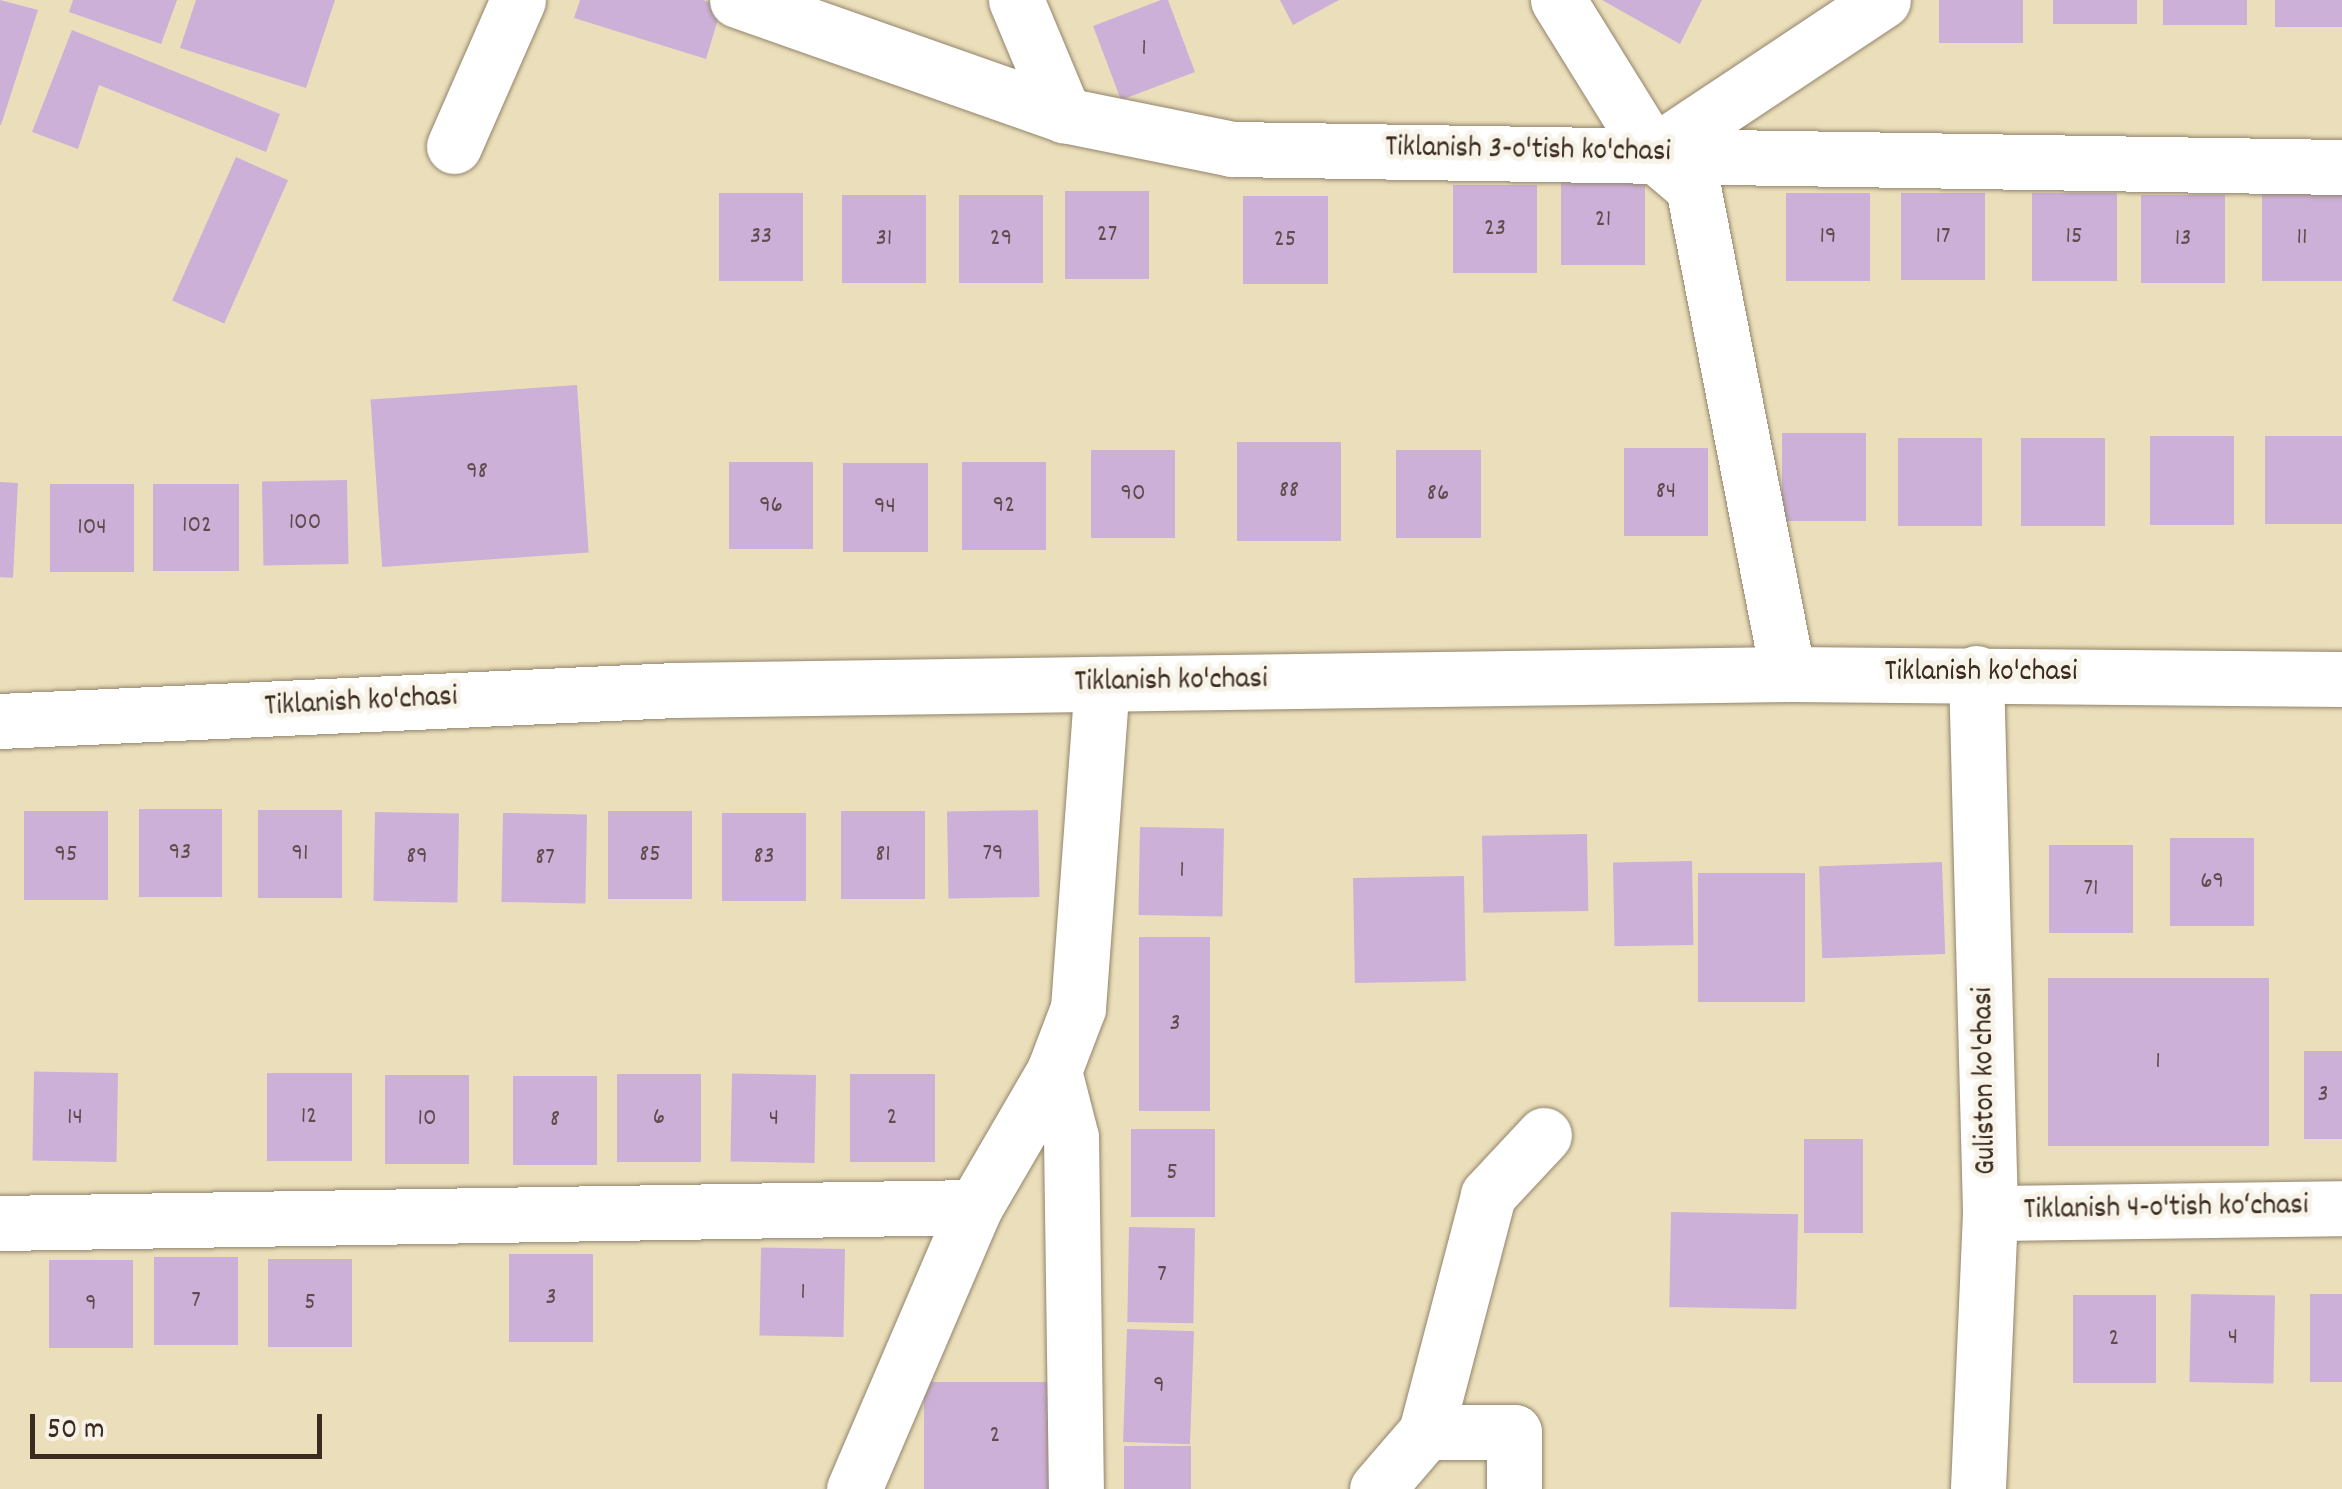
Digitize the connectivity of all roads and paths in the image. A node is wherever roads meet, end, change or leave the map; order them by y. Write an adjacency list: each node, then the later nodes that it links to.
1 (518, 0): 7 (street)
2 (738, 0): 6 (street, Tiklanish 3-o'tish ko'chasi)
3 (1016, 0): 6 (street)
4 (1558, 0): 8 (street)
5 (1882, 0): 8 (street)
6 (1064, 116): 8 (street, Tiklanish 3-o'tish ko'chasi)
7 (454, 146)
8 (1653, 153): 9 (street, Tiklanish 3-o'tish ko'chasi); 11 (street)
9 (2342, 167)
10 (1976, 673): 11 (street, Tiklanish ko'chasi); 12 (street, Tiklanish ko'chasi); 19 (street, Guliston ko'chasi)
11 (1788, 674): 13 (street, Tiklanish ko'chasi)
12 (2342, 680)
13 (1102, 684): 14 (street, Tiklanish ko'chasi); 15 (street)
14 (0, 721)
15 (1054, 1070): 17 (street); 23 (street)
16 (1544, 1135): 21 (street)
17 (975, 1207): 20 (street); 22 (street)
18 (2342, 1208): 19 (street, Tiklanish 4-o'tish ko‘chasi)
19 (1990, 1212): 26 (street, Guliston ko'chasi)
20 (0, 1222)
21 (1426, 1432): 24 (street); 25 (street)
22 (854, 1489)
23 (1076, 1489)
24 (1377, 1489)
25 (1514, 1489)
26 (1978, 1489)

